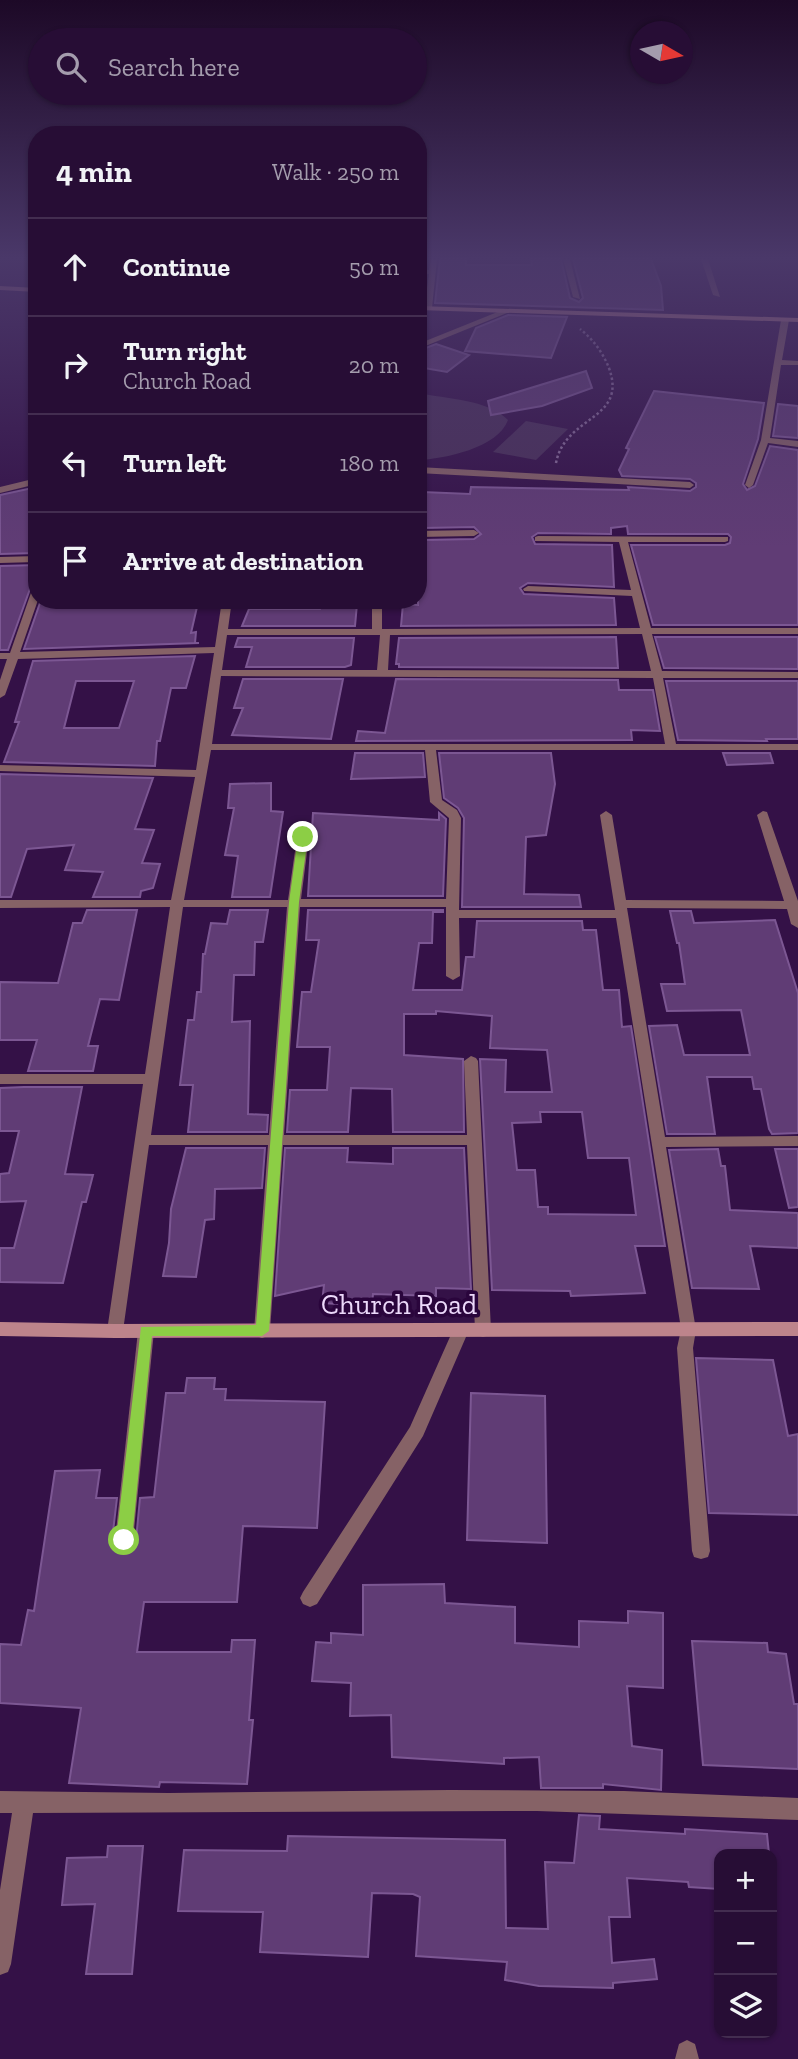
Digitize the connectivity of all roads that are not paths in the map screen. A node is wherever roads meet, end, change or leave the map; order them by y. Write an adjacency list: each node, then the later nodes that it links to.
1 (779, 355): 2 (street)
2 (778, 362): 3 (street); 4 (street)
3 (798, 363)
4 (765, 440): 5 (street); 9 (street)
5 (798, 444)
6 (427, 471): 8 (street)
7 (28, 483): 10 (street)
8 (690, 485)
9 (749, 485)
10 (0, 491)
11 (474, 533): 12 (street)
12 (427, 534)
13 (538, 539): 15 (street)
14 (725, 539): 15 (street)
15 (623, 540): 19 (street)
16 (28, 559): 17 (street)
17 (0, 560)
18 (528, 589): 19 (street)
19 (637, 593): 24 (street)
20 (28, 609): 28 (street)
21 (226, 609): 26 (street)
22 (378, 609): 23 (street)
23 (381, 631): 24 (street); 26 (street); 30 (street)
24 (647, 631): 25 (street); 31 (street)
25 (798, 631)
26 (223, 632): 27 (street)
27 (219, 650): 28 (street); 29 (street)
28 (6, 656): 33 (street)
29 (216, 673): 30 (street); 34 (street)
30 (382, 673): 31 (street)
31 (657, 673): 32 (street); 36 (street)
32 (798, 675)
33 (0, 695)
34 (206, 747): 35 (street); 39 (street)
35 (430, 747): 36 (street); 47 (street)
36 (671, 747): 37 (street)
37 (798, 747)
38 (0, 768): 39 (street)
39 (201, 774): 43 (street)
40 (606, 815): 48 (street)
41 (763, 815): 46 (street)
42 (303, 837): 44 (street)
43 (177, 902): 44 (street); 45 (street); 53 (street)
44 (294, 902): 47 (street); 55 (street)
45 (0, 904)
46 (795, 905): 48 (street); 49 (street)
47 (452, 908): 48 (street); 50 (street)
48 (620, 909): 58 (street)
49 (798, 924)
50 (453, 976)
51 (471, 1060): 56 (street)
52 (0, 1079): 53 (street)
53 (150, 1079): 54 (street)
54 (142, 1140): 55 (street); 64 (street)
55 (277, 1140): 56 (street); 66 (street)
56 (475, 1140): 62 (street)
57 (798, 1141): 58 (street)
58 (658, 1142): 63 (street)
59 (0, 1329): 64 (street, Church Road)
60 (798, 1329): 63 (street, Church Road)
61 (461, 1330): 62 (street, Church Road); 66 (street, Church Road); 69 (street)
62 (483, 1330): 63 (street, Church Road)
63 (688, 1330): 68 (street)
64 (114, 1331): 65 (street, Church Road)
65 (146, 1331): 66 (street, Church Road); 67 (street)
66 (262, 1331)
67 (124, 1540)
68 (701, 1551)
69 (310, 1598)
70 (0, 1802): 71 (street)
71 (24, 1803): 72 (street); 73 (street)
72 (798, 1809)
73 (0, 1964)

